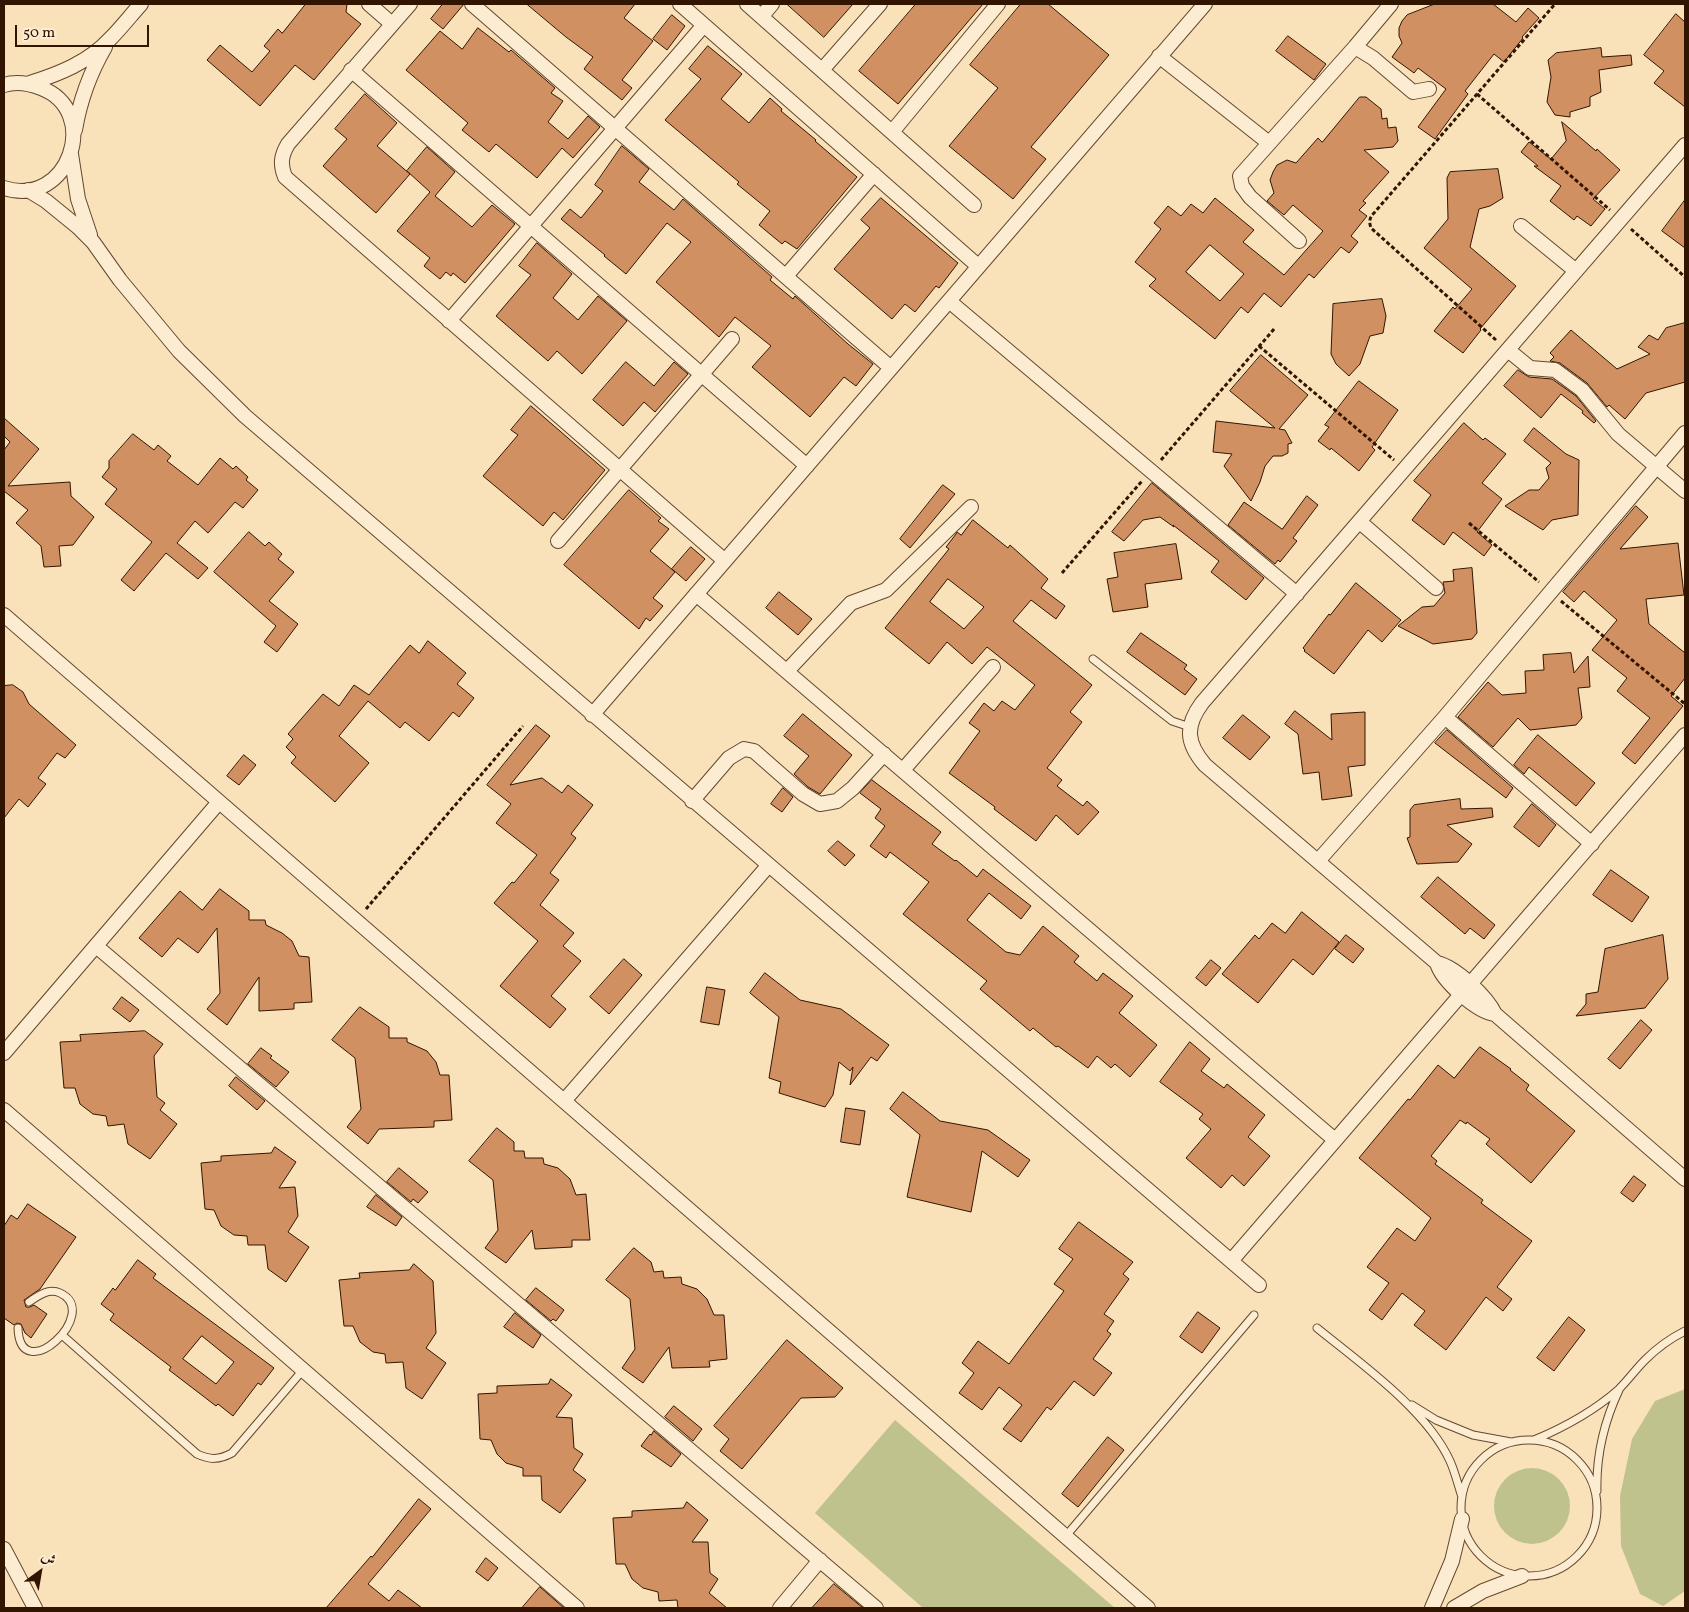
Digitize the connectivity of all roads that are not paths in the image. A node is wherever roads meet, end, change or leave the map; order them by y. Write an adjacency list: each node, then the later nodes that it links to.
1 (141, 4): 15 (street)
2 (369, 4): 13 (street)
3 (410, 4): 13 (street)
4 (472, 4): 23 (street)
5 (680, 4): 14 (street)
6 (748, 4): 12 (street)
7 (772, 4): 12 (street)
8 (880, 4): 19 (street)
9 (998, 4): 24 (street)
10 (1205, 4): 17 (street)
11 (1391, 4): 16 (street)
12 (762, 16): 19 (street)
13 (392, 24): 18 (street)
14 (704, 25): 23 (street); 29 (street)
15 (109, 40): 21 (street); 25 (street)
16 (1355, 47): 22 (street); 26 (street)
17 (1159, 56): 26 (street); 37 (street)
18 (351, 70): 33 (street); 41 (street)
19 (822, 70): 24 (street)
20 (6, 82): 21 (street)
21 (30, 83): 25 (street)
22 (1429, 89)
23 (616, 128): 33 (street); 39 (street)
24 (892, 132): 32 (street)
25 (74, 136): 28 (street)
26 (1269, 143): 35 (street)
27 (1685, 145): 38 (street)
28 (71, 154): 31 (street); 36 (street)
29 (874, 174): 37 (street); 39 (street)
30 (6, 190): 31 (street)
31 (28, 190): 36 (street)
32 (974, 206)
33 (532, 226): 41 (street); 45 (street)
34 (1521, 226): 38 (street)
35 (1299, 241)
36 (93, 242): 62 (street)
37 (978, 266): 40 (street)
38 (1576, 271): 43 (street)
39 (786, 276): 44 (street)
40 (949, 301): 44 (street); 57 (street)
41 (449, 321): 49 (street)
42 (732, 339): 45 (street)
43 (1508, 350): 48 (street); 52 (street)
44 (891, 368): 47 (street)
45 (702, 374): 47 (street); 49 (street)
46 (1685, 433): 48 (street)
47 (807, 466): 54 (street)
48 (1656, 466): 50 (street); 63 (street)
49 (620, 469): 53 (street); 54 (street)
50 (1685, 491)
51 (971, 507): 61 (street)
52 (1360, 522): 55 (street); 57 (street)
53 (558, 541)
54 (724, 561): 56 (street)
55 (1436, 588)
56 (696, 594): 61 (street); 62 (street)
57 (1297, 594): 64 (street)
58 (4, 615): 69 (street)
59 (1093, 659): 64 (lane)
60 (993, 667): 67 (street)
61 (787, 671): 66 (street)
62 (592, 715): 68 (street)
63 (1445, 717): 70 (street); 71 (street)
64 (1190, 727): 71 (street)
65 (1685, 735): 70 (street)
66 (884, 754): 67 (street); 68 (street)
67 (903, 770): 78 (street)
68 (692, 801): 72 (street)
69 (219, 802): 73 (street); 76 (street)
70 (1592, 844): 74 (street)
71 (1318, 861): 74 (street)
72 (768, 866): 76 (street); 80 (street)
73 (96, 946): 75 (street); 98 (street)
74 (1466, 989): 78 (street); 79 (street)
75 (4, 1053)
76 (564, 1102): 96 (street)
77 (4, 1110): 88 (street)
78 (1335, 1140): 80 (street)
79 (1685, 1179)
80 (1231, 1261): 81 (street)
81 (1259, 1285)
82 (29, 1302): 87 (lane)
83 (1254, 1315): 96 (lane)
84 (18, 1328): 87 (lane)
85 (1317, 1328): 90 (lane)
86 (1685, 1331): 89 (lane)
87 (62, 1335): 88 (lane)
88 (302, 1370): 101 (street)
89 (1621, 1387): 91 (lane); 94 (lane)
90 (1402, 1399): 92 (lane); 93 (lane)
91 (1533, 1440): 92 (lane); 94 (lane)
92 (1511, 1442): 93 (lane)
93 (1462, 1498): 95 (lane)
94 (1597, 1498): 99 (lane)
95 (1462, 1519): 99 (lane); 105 (street)
96 (1065, 1536): 104 (street)
97 (4, 1549): 100 (street)
98 (820, 1560): 102 (street); 103 (street)
99 (1522, 1576): 106 (street)
100 (35, 1608)
101 (577, 1608)
102 (780, 1608)
103 (876, 1608)
104 (1148, 1608)
105 (1432, 1608)
106 (1454, 1608)

